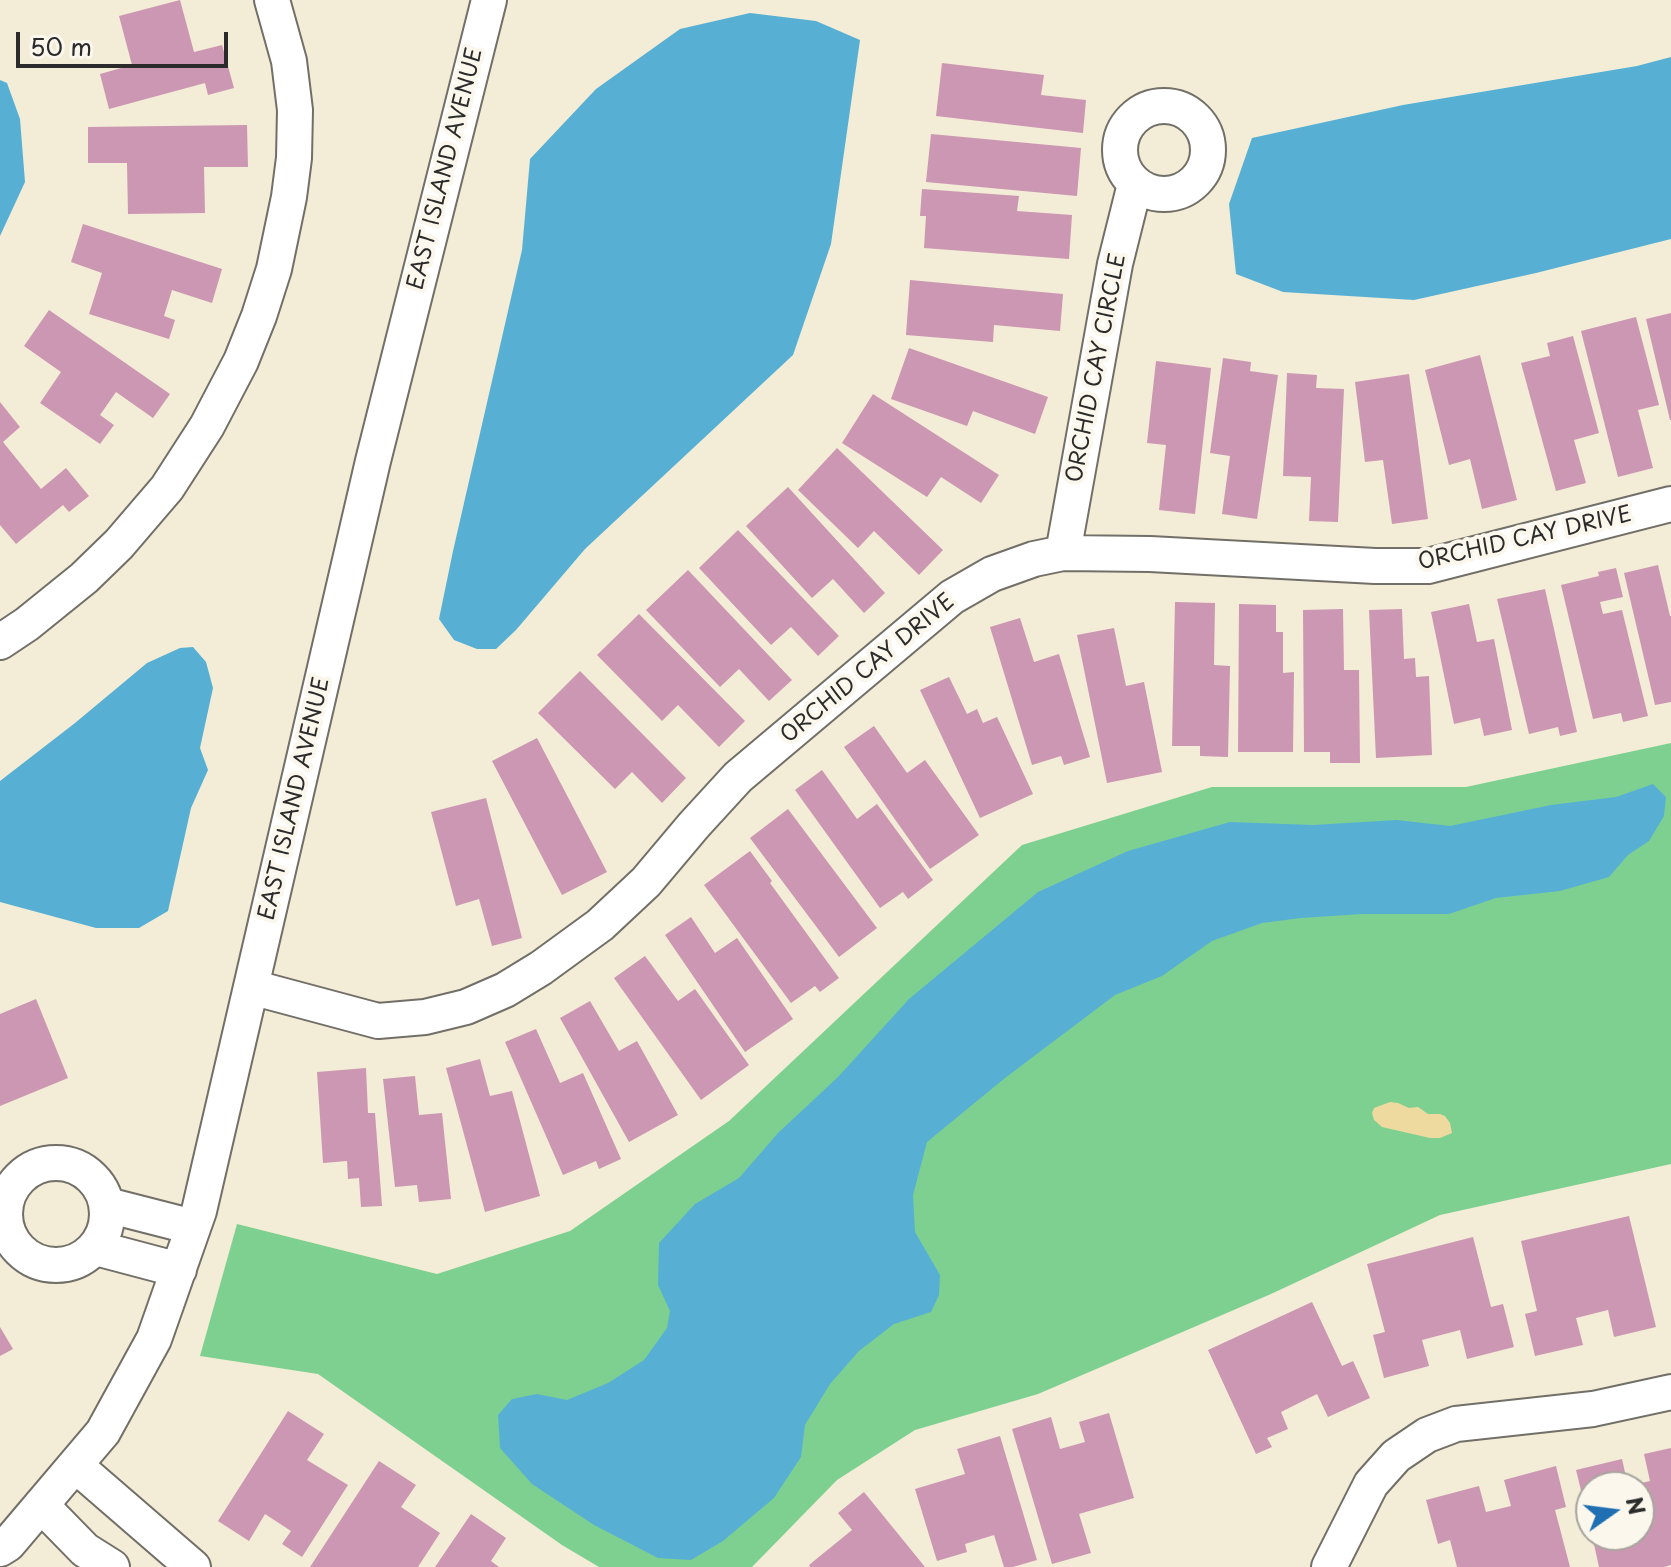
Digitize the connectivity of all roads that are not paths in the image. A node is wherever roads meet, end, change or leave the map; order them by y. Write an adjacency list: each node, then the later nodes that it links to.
1 (272, 0): 6 (street)
2 (489, 0): 7 (street, EAST ISLAND AVENUE)
3 (1135, 184): 5 (street, ORCHID CAY CIRCLE)
4 (1671, 504): 5 (street, ORCHID CAY DRIVE)
5 (1063, 553): 7 (street, ORCHID CAY DRIVE)
6 (0, 642)
7 (251, 987): 11 (street, EAST ISLAND AVENUE)
8 (11, 1177): 9 (street); 10 (street)
9 (107, 1205): 11 (street); 12 (street)
10 (3, 1226): 12 (street)
11 (193, 1227): 13 (street, EAST ISLAND AVENUE)
12 (96, 1248): 13 (street)
13 (179, 1270): 15 (street, EAST ISLAND AVENUE)
14 (1671, 1392): 20 (street)
15 (75, 1465): 16 (street, EAST ISLAND AVENUE); 19 (street)
16 (41, 1505): 17 (street, EAST ISLAND AVENUE); 18 (street)
17 (0, 1549)
18 (112, 1567)
19 (193, 1567)
20 (1329, 1567)

